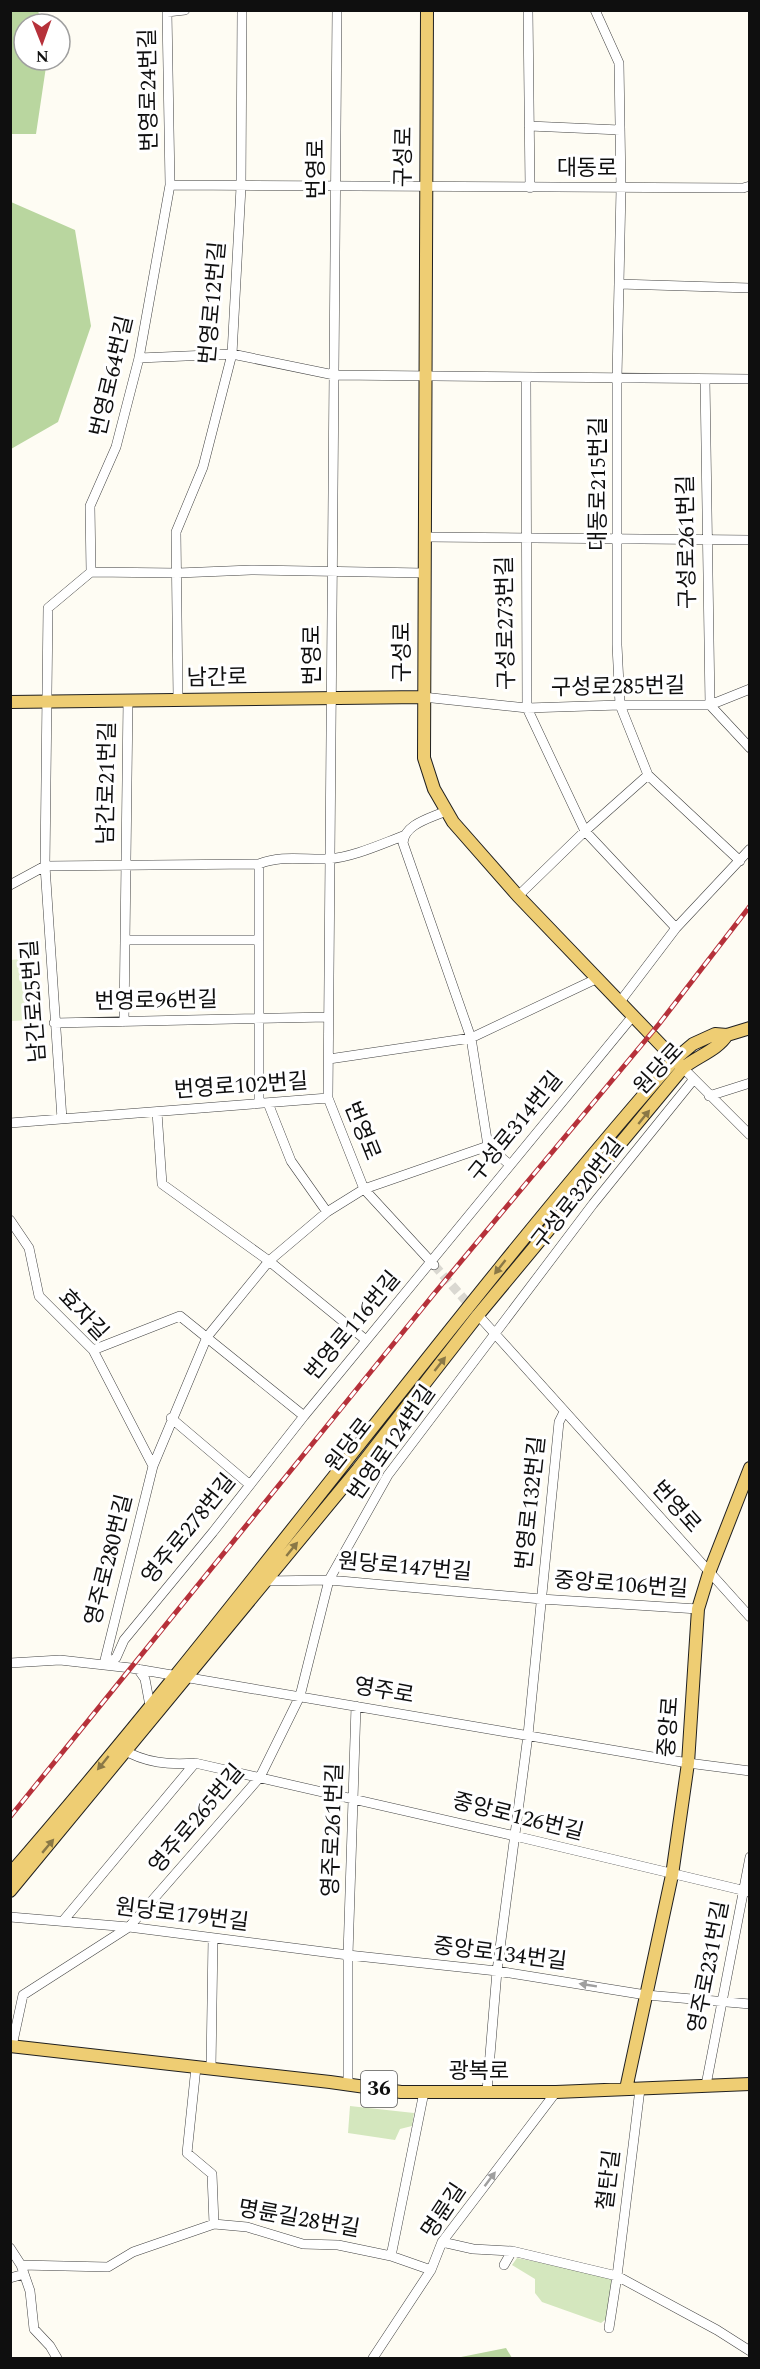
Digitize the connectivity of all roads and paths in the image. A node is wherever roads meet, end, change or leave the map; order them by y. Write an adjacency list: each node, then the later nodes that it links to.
1 (185, 10): 9 (street, 번영로24번길)
2 (242, 10): 12 (street, 번영로12번길)
3 (337, 10): 10 (street, 번영로)
4 (427, 10): 13 (main road, 구성로)
5 (528, 10): 7 (street)
6 (595, 10): 8 (street, 대동로215번길)
7 (529, 126): 8 (street); 14 (street)
8 (620, 130): 15 (street, 대동로215번길)
9 (170, 185): 12 (street, 대동로); 19 (street, 번영로64번길)
10 (335, 186): 12 (street, 대동로); 13 (street, 대동로); 20 (street, 번영로)
11 (750, 186): 15 (street, 대동로)
12 (241, 187): 18 (street, 번영로12번길)
13 (425, 188): 14 (street, 대동로); 21 (main road, 구성로)
14 (530, 188): 15 (street, 대동로)
15 (621, 188): 16 (street, 대동로215번길)
16 (619, 284): 17 (street); 23 (street, 대동로215번길)
17 (750, 288)
18 (232, 354): 19 (street); 20 (street); 33 (street, 번영로12번길)
19 (140, 358): 31 (street, 번영로64번길)
20 (334, 375): 21 (street); 32 (street, 번영로)
21 (425, 376): 22 (street); 26 (main road, 구성로)
22 (526, 377): 23 (street); 27 (street)
23 (617, 378): 24 (street); 28 (street, 대동로215번길)
24 (705, 379): 25 (street); 29 (street, 구성로261번길)
25 (750, 379)
26 (425, 537): 27 (street, 구성로273번길); 34 (main road, 구성로)
27 (525, 538): 28 (street, 구성로273번길); 44 (street, 구성로273번길)
28 (618, 539): 29 (street, 구성로273번길); 42 (street, 대동로215번길)
29 (706, 539): 30 (street, 구성로273번길); 43 (street, 구성로261번길)
30 (750, 540)
31 (91, 572): 33 (street); 40 (street)
32 (332, 572): 33 (street); 34 (street); 37 (street, 번영로)
33 (178, 573): 38 (street, 번영로12번길)
34 (424, 573): 36 (main road, 구성로)
35 (750, 689): 43 (street, 구성로285번길)
36 (423, 697): 37 (main road, 남간로); 44 (street, 구성로285번길); 47 (main road, 구성로)
37 (331, 698): 38 (main road, 남간로); 51 (street, 번영로)
38 (178, 699): 39 (main road, 남간로)
39 (128, 700): 40 (main road, 남간로); 55 (street, 남간로21번길)
40 (46, 701): 41 (main road, 남간로); 54 (street, 남간로25번길)
41 (10, 702)
42 (620, 705): 43 (street, 구성로285번길); 44 (street, 구성로285번길); 46 (street, 대동로215번길)
43 (710, 705): 45 (street, 구성로285번길)
44 (527, 708): 48 (street, 구성로285번길)
45 (750, 748)
46 (648, 775): 48 (street); 52 (street, 대동로215번길)
47 (446, 811): 49 (street, 남간로21번길); 57 (main road, 구성로)
48 (585, 831): 57 (street); 58 (street, 구성로285번길)
49 (403, 836): 51 (street, 남간로21번길); 69 (street)
50 (750, 849): 52 (street)
51 (330, 859): 53 (street, 남간로21번길); 63 (street, 번영로)
52 (740, 861): 58 (street)
53 (259, 864): 55 (street, 남간로21번길); 60 (street)
54 (45, 866): 55 (street, 남간로21번길); 56 (street, 남간로21번길); 67 (street, 남간로25번길)
55 (126, 866): 59 (street, 남간로21번길)
56 (10, 885)
57 (518, 896): 61 (main road, 구성로)
58 (676, 928): 62 (street)
59 (125, 940): 60 (street); 66 (street, 남간로21번길)
60 (259, 940): 65 (street)
61 (597, 979): 62 (main road, 구성로); 69 (street)
62 (619, 1003): 64 (main road, 구성로)
63 (328, 1017): 65 (street, 번영로96번길); 70 (street, 번영로)
64 (632, 1017): 71 (main road, 구성로); 82 (street, 구성로314번길)
65 (259, 1018): 66 (street, 번영로96번길); 76 (street)
66 (124, 1022): 67 (street, 번영로96번길)
67 (54, 1023): 78 (street, 남간로25번길)
68 (750, 1028): 71 (main road, 원당로)
69 (471, 1038): 70 (street); 81 (street)
70 (329, 1059): 75 (street, 번영로)
71 (678, 1064): 72 (street, 구성로); 88 (main road, 원당로, one-way to 71); 108 (main road, 원당로, one-way to 108)
72 (694, 1079): 74 (street, 구성로); 89 (street, 구성로320번길)
73 (750, 1083): 74 (street)
74 (709, 1096): 80 (street, 구성로)
75 (328, 1098): 76 (street, 번영로102번길); 83 (street, 번영로)
76 (264, 1103): 77 (street, 번영로102번길); 84 (street)
77 (157, 1112): 78 (street, 번영로102번길); 86 (street, 번영로102번길)
78 (62, 1119): 79 (street, 번영로102번길)
79 (10, 1123)
80 (750, 1135)
81 (488, 1146): 82 (street); 83 (street, 영주로280번길)
82 (510, 1165): 87 (street, 구성로314번길)
83 (364, 1188): 84 (street, 영주로280번길); 87 (street, 번영로)
84 (327, 1212): 86 (street, 영주로280번길)
85 (10, 1220): 92 (street, 효자길)
86 (269, 1261): 90 (street, 영주로280번길); 91 (street)
87 (433, 1264): 91 (street, 번영로116번길)
88 (478, 1315): 89 (street, 번영로); 101 (main road, 원당로, one-way to 88)
89 (495, 1334): 93 (street, 번영로); 100 (street, 번영로124번길)
90 (207, 1337): 92 (street); 94 (street); 95 (street, 영주로280번길)
91 (366, 1340): 94 (street, 번영로116번길)
92 (93, 1350): 96 (street, 효자길)
93 (564, 1412): 99 (street, 번영로); 102 (street, 번영로132번길)
94 (304, 1416): 98 (street, 영주로278번길)
95 (171, 1418): 96 (street, 영주로280번길); 98 (street)
96 (153, 1466): 106 (street, 영주로280번길)
97 (749, 1470): 99 (main road, 중앙로)
98 (250, 1485): 106 (street, 영주로278번길)
99 (709, 1573): 103 (main road, 중앙로); 104 (street, 번영로)
100 (329, 1580): 101 (street, 원당로147번길); 102 (street, 원당로147번길); 109 (street, 번영로124번길)
101 (266, 1581): 108 (main road, 원당로)
102 (541, 1599): 103 (street, 중앙로106번길); 112 (street, 번영로132번길)
103 (698, 1609): 115 (main road, 중앙로)
104 (750, 1617)
105 (10, 1663): 106 (street, 영주로)
106 (104, 1664): 107 (street, 영주로)
107 (138, 1670): 108 (street, 영주로); 110 (street)
108 (179, 1677): 109 (street, 영주로); 110 (main road, 원당로); 113 (main road, 원당로)
109 (300, 1696): 111 (street, 영주로); 117 (street, 영주로265번길)
110 (150, 1706): 113 (main road, 원당로)
111 (356, 1706): 112 (street, 영주로); 118 (street, 영주로261번길)
112 (528, 1735): 115 (street, 영주로); 119 (street, 번영로132번길)
113 (122, 1749): 114 (street, 중앙로126번길); 121 (main road, 원당로, one-way to 121); 123 (main road, 원당로, one-way to 113)
114 (195, 1763): 117 (street, 중앙로126번길); 126 (street)
115 (688, 1763): 116 (street, 영주로); 122 (main road, 중앙로)
116 (750, 1771)
117 (260, 1777): 118 (street, 중앙로126번길); 127 (street, 영주로265번길)
118 (354, 1798): 119 (street, 중앙로126번길); 129 (street, 영주로261번길)
119 (515, 1836): 122 (street, 중앙로126번길); 130 (street, 번영로132번길)
120 (750, 1857): 124 (street, 영주로231번길)
121 (10, 1874)
122 (672, 1875): 124 (street); 131 (main road, 중앙로)
123 (10, 1891)
124 (746, 1892): 132 (street, 영주로231번길)
125 (10, 1917): 126 (street, 원당로179번길)
126 (63, 1921): 127 (street, 원당로179번길)
127 (129, 1927): 128 (street, 원당로179번길); 134 (street, 영주로265번길)
128 (213, 1938): 129 (street, 원당로179번길); 136 (street)
129 (348, 1955): 130 (street, 중앙로134번길); 137 (street, 영주로261번길)
130 (497, 1971): 131 (street, 중앙로134번길, one-way to 130); 142 (street, 번영로132번길)
131 (646, 1995): 132 (street); 140 (main road, 중앙로)
132 (722, 2002): 133 (street); 139 (street, 영주로231번길)
133 (750, 2004)
134 (11, 2046): 135 (main road, 광복로 / 36)
135 (196, 2067): 136 (main road, 광복로 / 36); 145 (street)
136 (211, 2068): 137 (main road, 광복로 / 36)
137 (348, 2084): 143 (main road, 광복로 / 36)
138 (750, 2084): 139 (main road, 광복로 / 36)
139 (706, 2085): 141 (main road, 광복로 / 36)
140 (626, 2089): 141 (main road, 광복로 / 36); 144 (main road, 광복로 / 36)
141 (640, 2089): 153 (street, 철탄길)
142 (488, 2091): 143 (main road, 광복로 / 36); 144 (main road, 광복로 / 36)
143 (424, 2092): 149 (street)
144 (556, 2092): 146 (street, 명륜길, one-way to 144)
145 (214, 2224): 149 (street, 명륜길28번길); 151 (street, 명륜길28번길)
146 (442, 2242): 148 (street); 152 (street, 명륜길)
147 (10, 2248): 151 (street)
148 (512, 2251): 150 (street); 153 (street)
149 (391, 2256): 152 (street, 명륜길28번길)
150 (504, 2265)
151 (22, 2270): 154 (street, 명륜길28번길); 157 (street)
152 (431, 2270): 158 (street, 명륜길)
153 (617, 2276): 155 (street, 철탄길); 156 (street)
154 (10, 2278)
155 (609, 2328)
156 (750, 2351)
157 (57, 2358)
158 (373, 2358)

